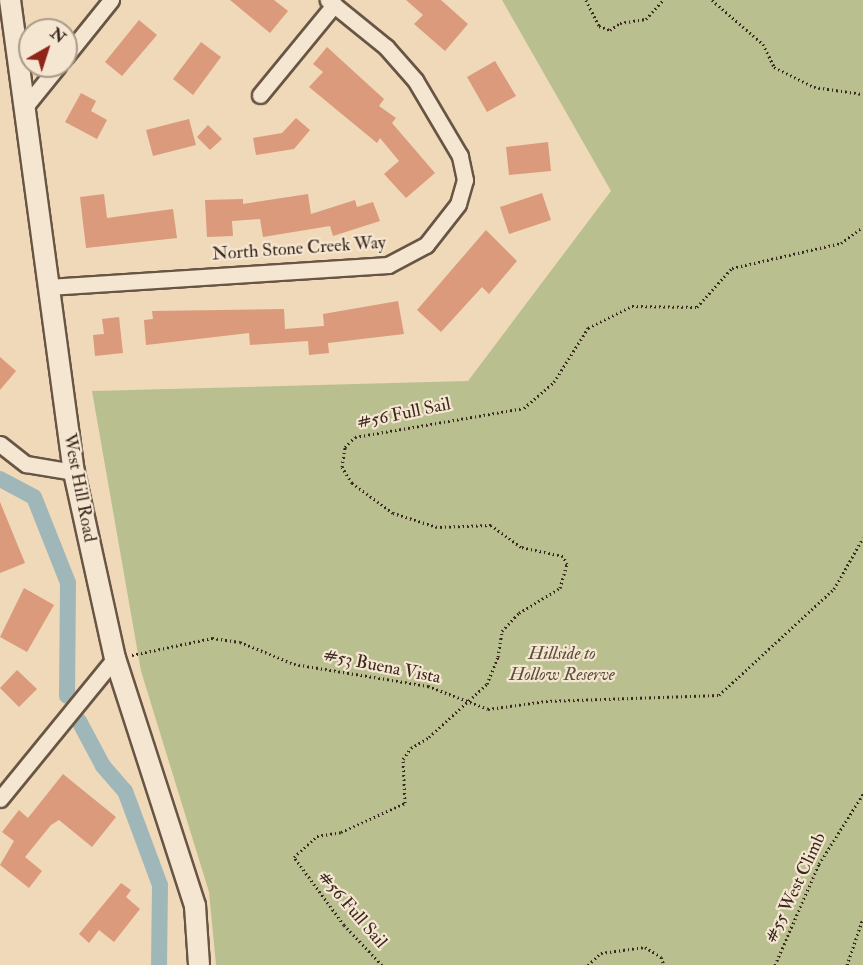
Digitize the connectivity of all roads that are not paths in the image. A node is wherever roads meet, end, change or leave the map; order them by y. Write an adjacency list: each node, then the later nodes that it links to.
1 (10, 0): 7 (street, West Hill Road)
2 (111, 0): 4 (street)
3 (331, 2): 6 (street, North Stone Creek Way); 8 (street, North Stone Creek Way)
4 (78, 41)
5 (48, 78): 7 (street)
6 (260, 95)
7 (24, 108): 8 (street, West Hill Road)
8 (48, 287): 10 (street, West Hill Road)
9 (1, 447): 10 (street)
10 (74, 472): 11 (street, West Hill Road)
11 (115, 658): 12 (street); 13 (street, West Hill Road)
12 (0, 799)
13 (199, 965)

